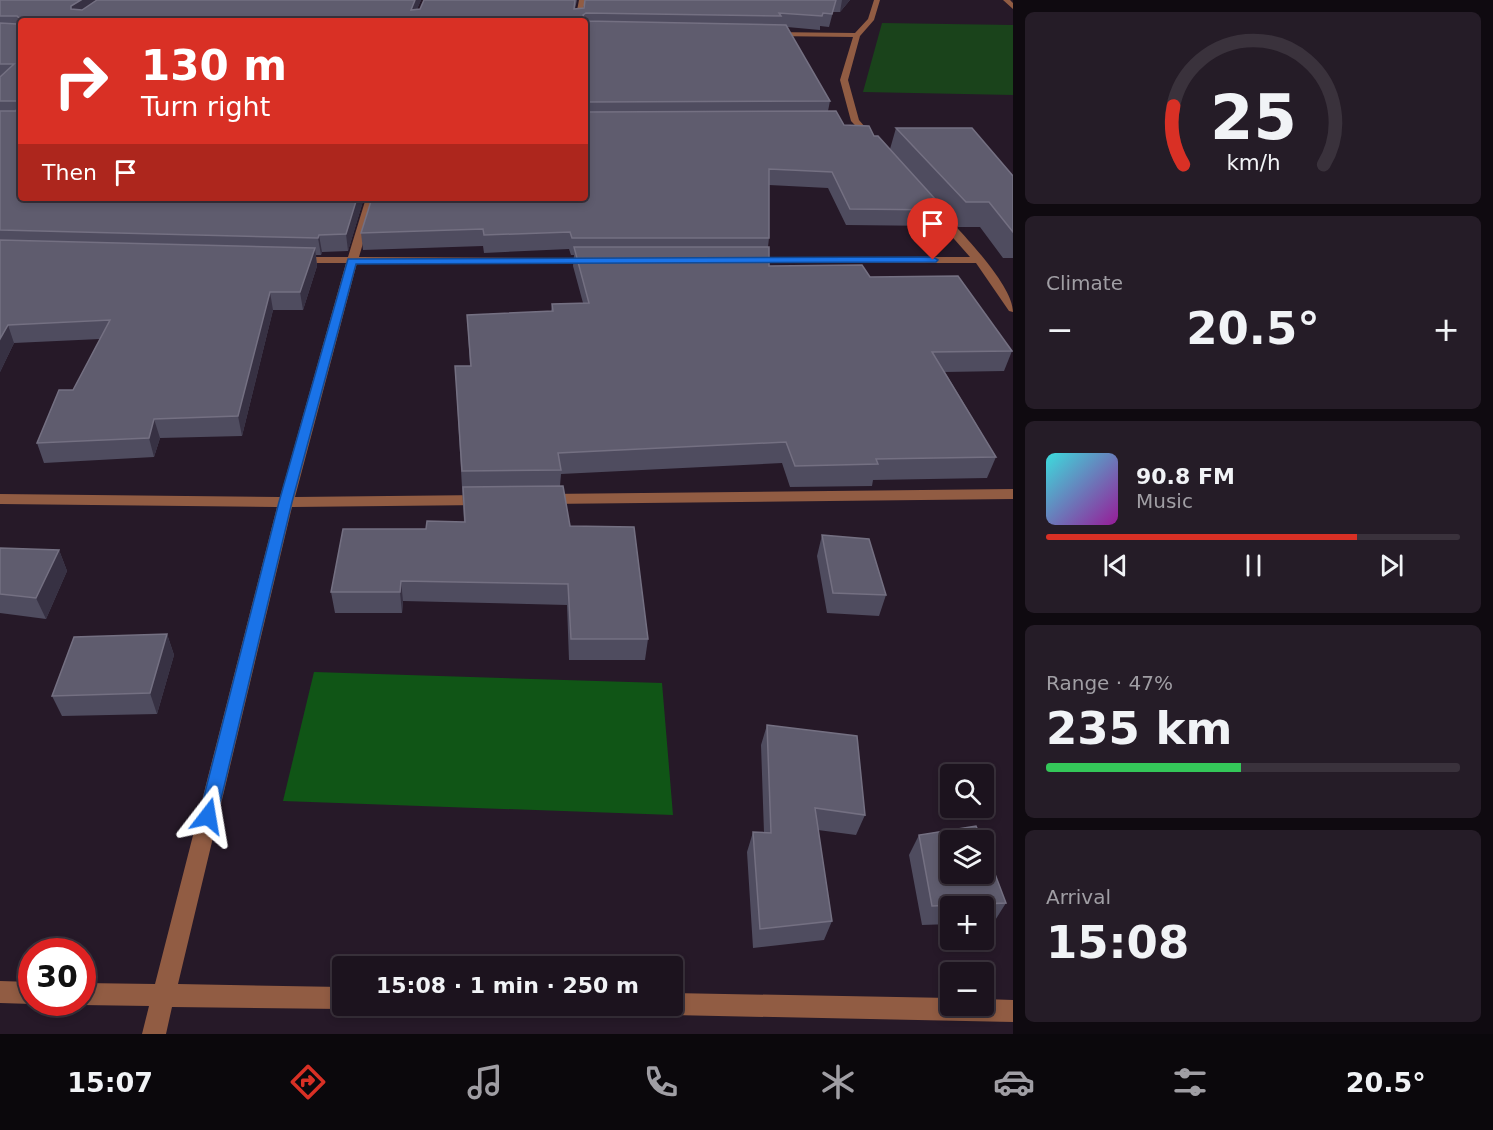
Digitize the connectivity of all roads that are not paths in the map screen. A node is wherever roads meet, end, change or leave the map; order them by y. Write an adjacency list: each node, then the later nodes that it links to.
1 (582, 0): 5 (street)
2 (877, 0): 7 (street)
3 (1006, 0): 4 (street)
4 (1013, 6)
5 (579, 18)
6 (762, 34): 7 (street)
7 (857, 35): 9 (street)
8 (843, 121): 9 (street)
9 (855, 121): 10 (street)
10 (878, 147)
11 (925, 199): 15 (street)
12 (370, 201): 16 (street)
13 (281, 259): 16 (street)
14 (742, 260): 15 (street)
15 (979, 260): 18 (street)
16 (351, 261): 17 (street); 23 (street)
17 (600, 261)
18 (1013, 309)
19 (1013, 494): 22 (street)
20 (0, 499): 23 (street)
21 (500, 499): 23 (street)
22 (536, 499)
23 (286, 502): 27 (street)
24 (0, 992): 25 (street)
25 (18, 993)
26 (96, 994): 27 (street)
27 (163, 995): 28 (street); 31 (street)
28 (332, 998)
29 (683, 1004): 30 (street)
30 (1013, 1011)
31 (154, 1034)

